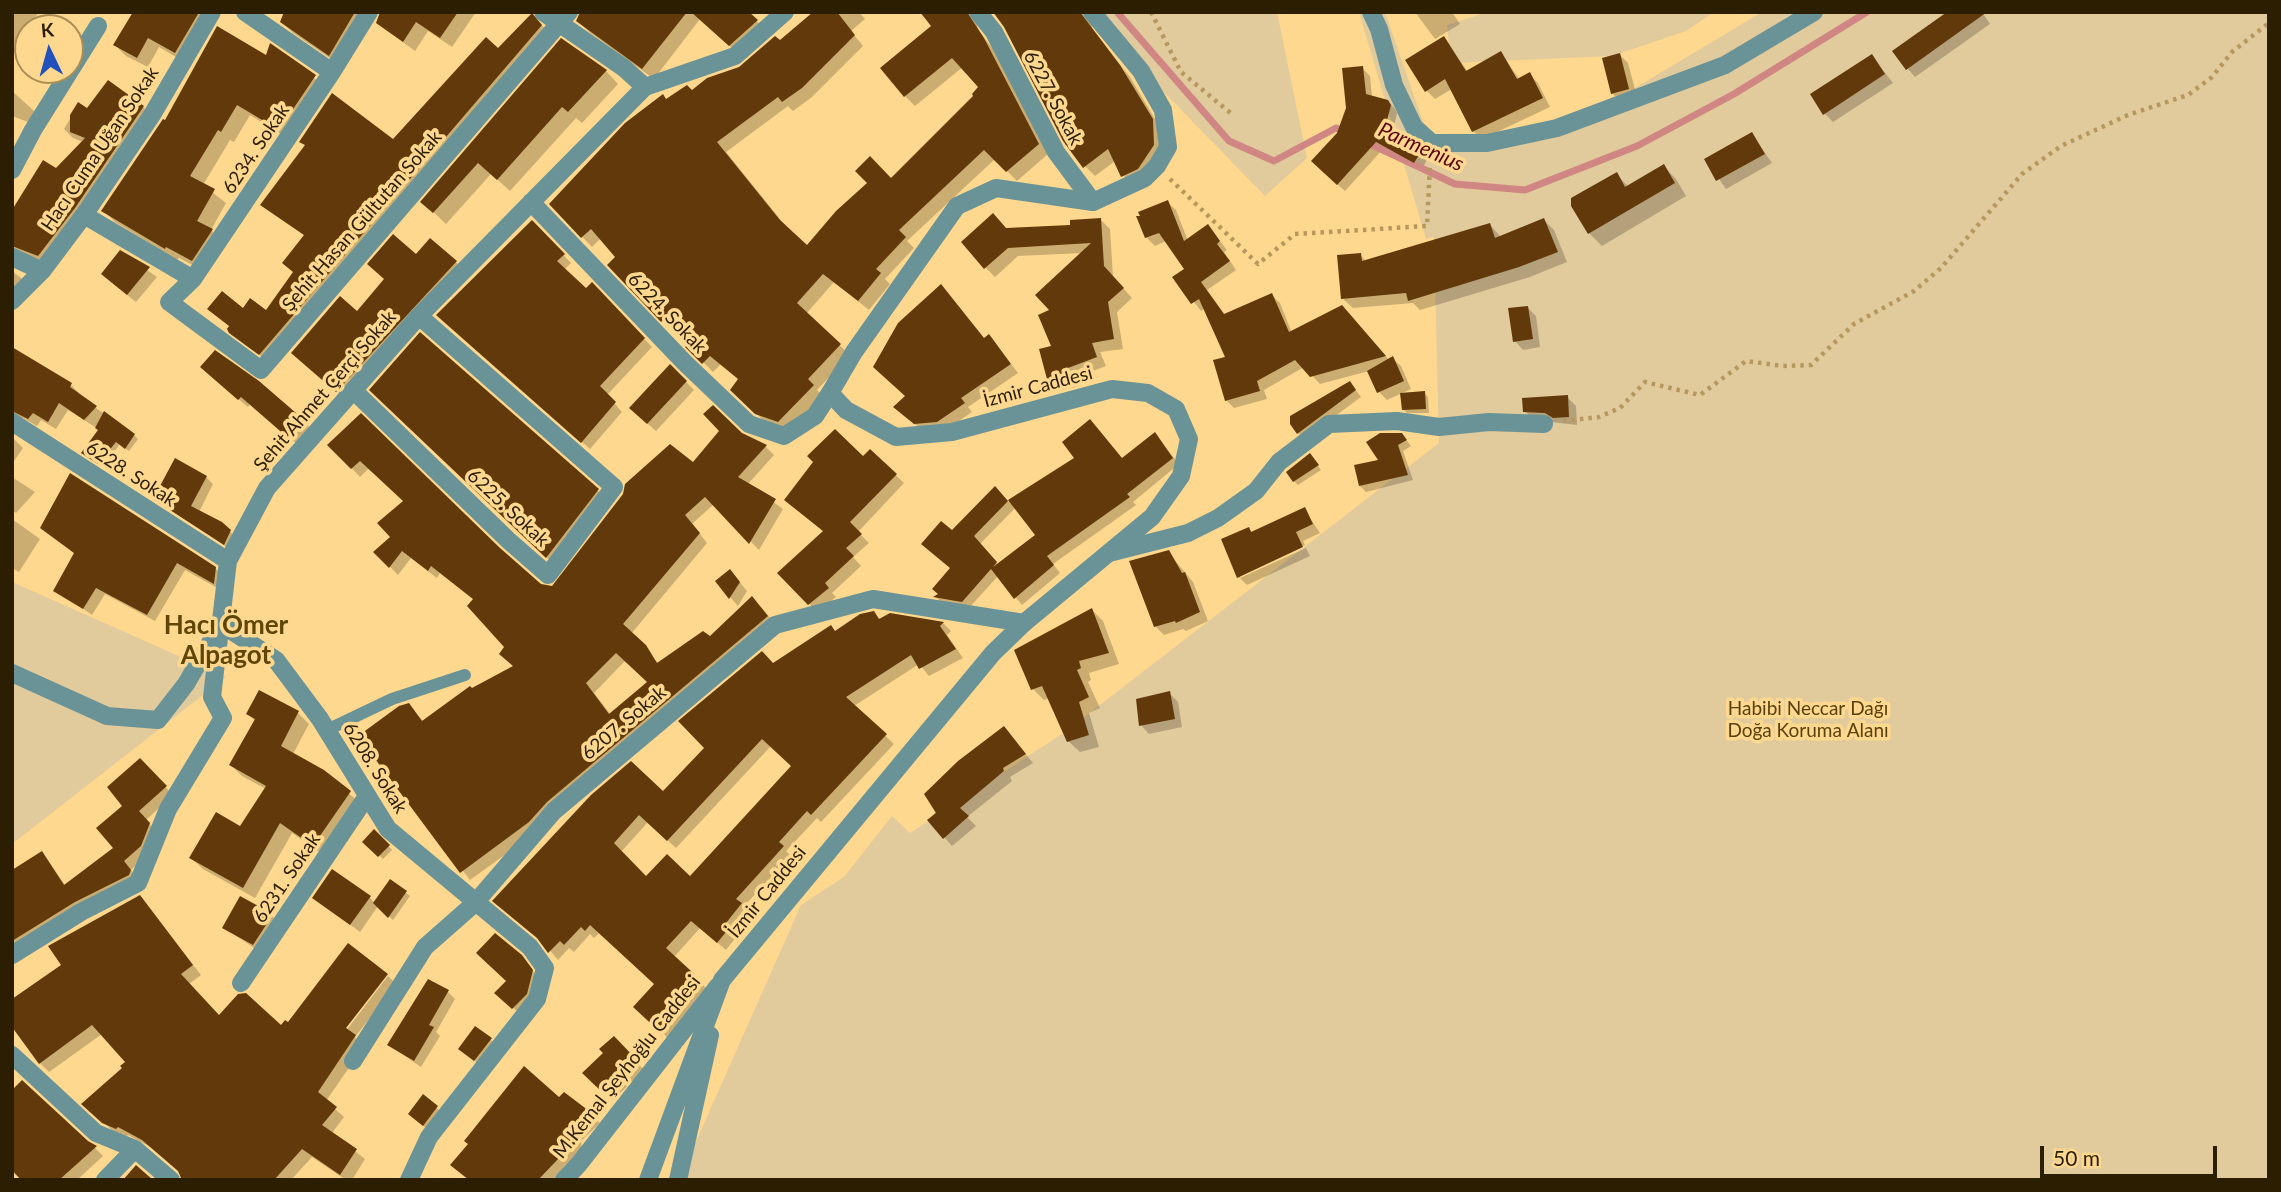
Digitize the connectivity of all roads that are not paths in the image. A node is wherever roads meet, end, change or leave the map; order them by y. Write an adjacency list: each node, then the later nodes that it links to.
1 (212, 12): 18 (street, Hacı Cuma Uğan Sokak)
2 (245, 12): 13 (street)
3 (369, 12): 13 (street, 6234. Sokak)
4 (543, 12): 11 (street)
5 (794, 12): 10 (street, Şehit Ahmet Çerçi Sokak)
6 (978, 12): 17 (street, 6227. Sokak)
7 (1092, 12): 17 (street)
8 (1371, 12): 9 (street)
9 (1814, 12)
10 (781, 18): 14 (street, Şehit Ahmet Çerçi Sokak)
11 (563, 19): 14 (street); 23 (street, Şehit Hasan Gültutan Sokak)
12 (98, 26): 15 (street)
13 (332, 72): 21 (street, 6234. Sokak)
14 (645, 87): 16 (street, Şehit Ahmet Çerçi Sokak)
15 (12, 170)
16 (531, 202): 24 (street, Şehit Ahmet Çerçi Sokak); 26 (street, 6224. Sokak)
17 (1093, 202): 26 (street)
18 (84, 215): 20 (street, Hacı Cuma Uğan Sokak); 21 (street)
19 (12, 257): 20 (street)
20 (42, 271): 22 (street, Hacı Cuma Uğan Sokak)
21 (193, 279): 23 (street, 6234. Sokak)
22 (12, 301)
23 (169, 302)
24 (419, 316): 25 (street, Şehit Ahmet Çerçi Sokak); 25 (street, 6225. Sokak)
25 (354, 391): 30 (street, Şehit Ahmet Çerçi Sokak)
26 (830, 393): 29 (street, İzmir Caddesi)
27 (12, 422): 30 (street, 6228. Sokak)
28 (1544, 424): 29 (street)
29 (1109, 552): 31 (street, İzmir Caddesi)
30 (228, 561): 32 (street, Şehit Ahmet Çerçi Sokak)
31 (1024, 623): 37 (street, 6207. Sokak); 39 (street, İzmir Caddesi)
32 (220, 624): 33 (street); 35 (street, 6208. Sokak); 38 (street, Şehit Ahmet Çerçi Sokak)
33 (12, 673)
34 (465, 675): 35 (lane)
35 (327, 730): 36 (street, 6208. Sokak)
36 (367, 796): 37 (street, 6208. Sokak); 40 (street, 6231. Sokak)
37 (475, 903): 42 (street, 6207. Sokak); 46 (street, 6208. Sokak)
38 (12, 956)
39 (722, 980): 47 (street, M.Kemal Şeyhoğlu Caddesi); 48 (street, İzmir Caddesi); 49 (street, İzmir Caddesi)
40 (242, 983)
41 (12, 1055): 43 (street)
42 (353, 1061)
43 (135, 1149): 44 (street); 45 (street)
44 (104, 1180)
45 (171, 1180)
46 (409, 1180)
47 (564, 1180)
48 (648, 1180)
49 (678, 1180)

